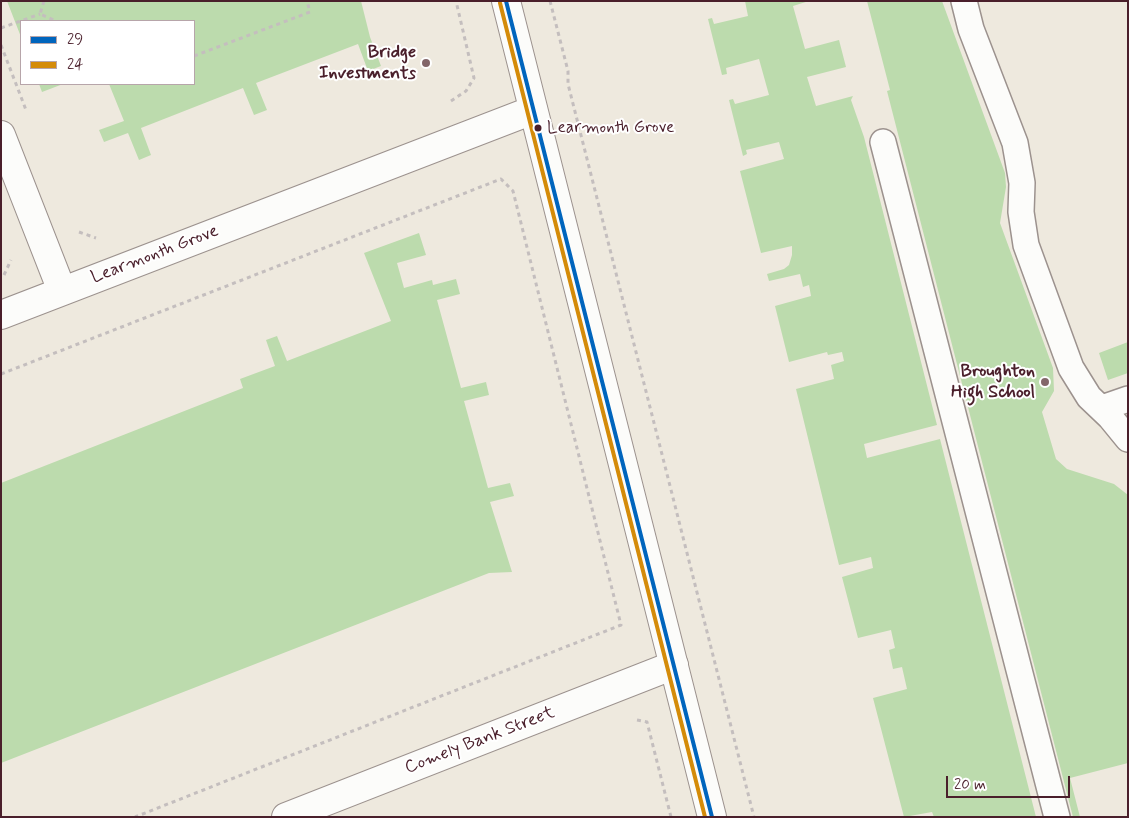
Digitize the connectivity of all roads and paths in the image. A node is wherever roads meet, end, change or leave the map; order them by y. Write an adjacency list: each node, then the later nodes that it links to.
1 (44, 1): 7 (path)
2 (307, 1): 13 (path)
3 (456, 1): 14 (path)
4 (506, 1): 15 (street)
5 (550, 1): 33 (path)
6 (964, 1): 25 (lane)
7 (40, 14): 8 (path); 9 (path)
8 (23, 20)
9 (54, 20)
10 (20, 21): 11 (path)
11 (1, 28)
12 (1, 45): 16 (path)
13 (195, 56)
14 (450, 102)
15 (533, 110): 21 (street, Learmonth Grove); 27 (street)
16 (30, 118)
17 (1, 134): 21 (street)
18 (883, 142): 34 (lane)
19 (74, 226): 20 (path)
20 (103, 238)
21 (62, 291): 22 (street, Learmonth Grove)
22 (1, 315)
23 (1, 374): 29 (path)
24 (1128, 399): 25 (lane)
25 (1102, 408): 26 (lane)
26 (1128, 439)
27 (674, 665): 30 (street, Comely Bank Street); 32 (street)
28 (630, 722): 31 (path)
29 (135, 817)
30 (286, 817)
31 (671, 817)
32 (712, 817)
33 (754, 817)
34 (1057, 817)

